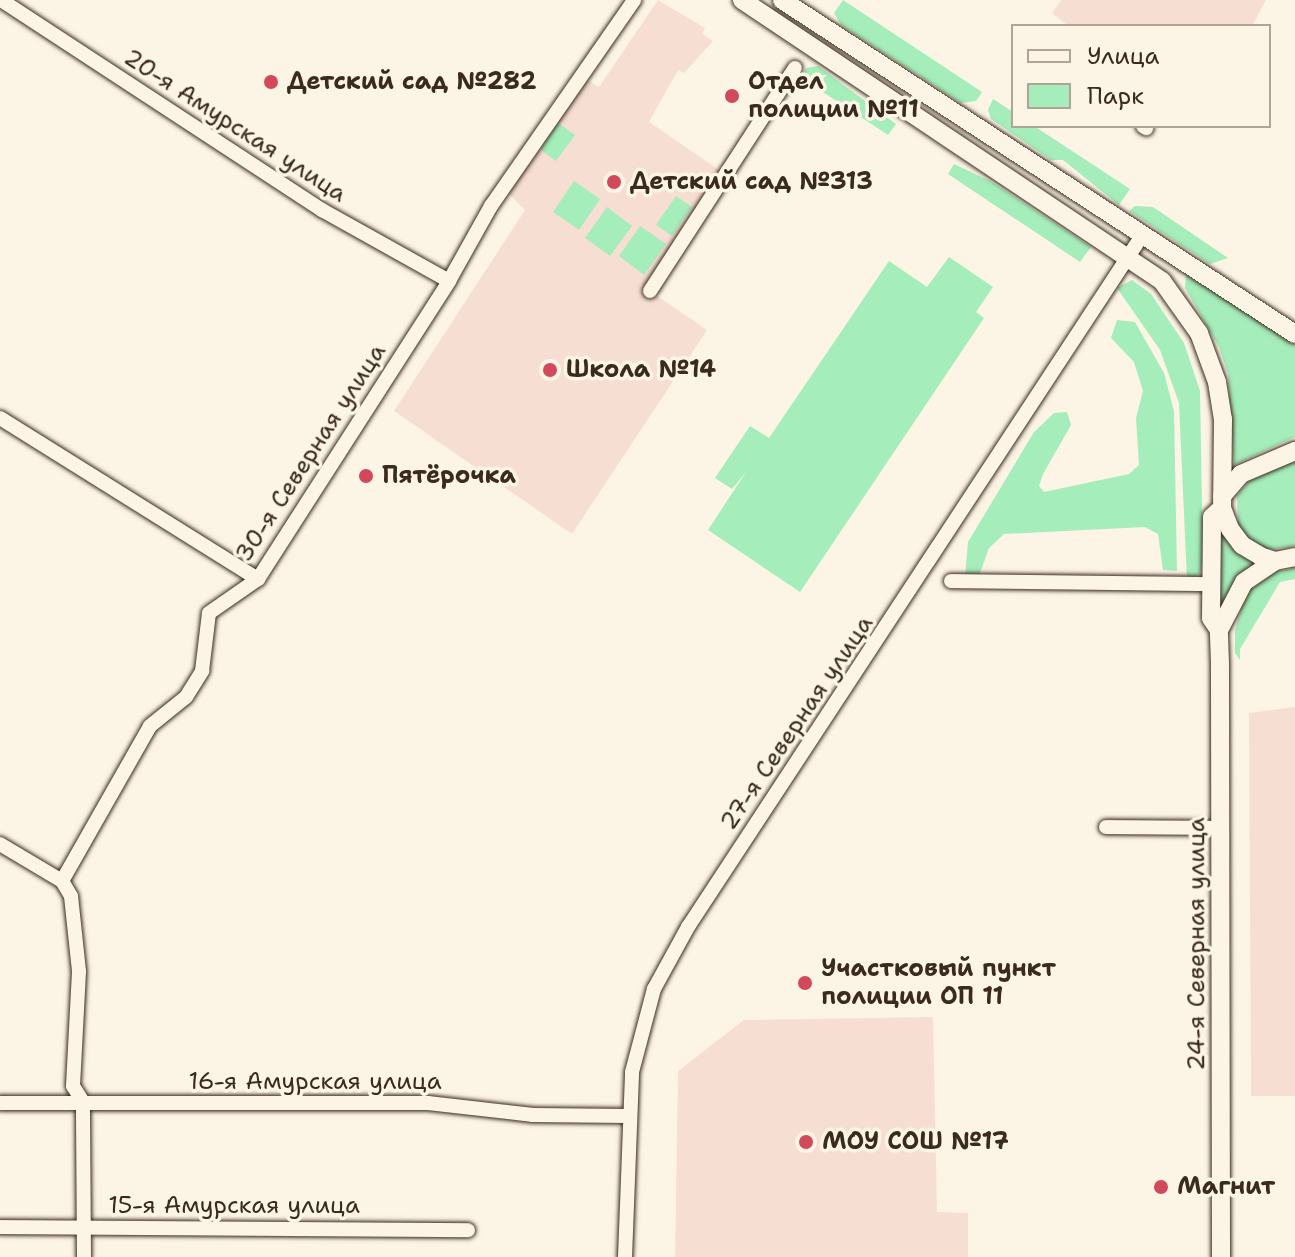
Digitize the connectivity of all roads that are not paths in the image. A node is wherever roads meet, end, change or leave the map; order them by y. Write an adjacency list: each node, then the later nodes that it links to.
1 (1, 0): 8 (street, 20-я Амурская улица)
2 (634, 0): 8 (street, 30-я Северная улица)
3 (742, 0): 7 (main road, 24-я Северная улица)
4 (782, 0): 6 (main road)
5 (795, 68): 9 (street)
6 (1143, 234): 7 (street, 27-я Северная улица); 10 (main road)
7 (1128, 256): 13 (main road, 24-я Северная улица); 26 (street, 27-я Северная улица)
8 (449, 281): 16 (street, 30-я Северная улица)
9 (650, 291)
10 (1295, 334)
11 (0, 418): 16 (street)
12 (1295, 451): 13 (main road)
13 (1222, 502): 15 (main road); 18 (main road, 24-я Северная улица)
14 (1295, 557): 15 (main road)
15 (1275, 561): 19 (main road, 24-я Северная улица)
16 (258, 579): 23 (street, 30-я Северная улица)
17 (951, 581): 18 (street)
18 (1211, 584): 19 (main road, 24-я Северная улица)
19 (1219, 630): 21 (main road, 24-я Северная улица)
20 (1106, 827): 21 (street)
21 (1221, 828): 32 (main road, 24-я Северная улица)
22 (0, 844): 23 (street)
23 (62, 881): 24 (street)
24 (83, 1102): 25 (street, 16-я Амурская улица); 26 (street, 16-я Амурская улица); 28 (street)
25 (0, 1103)
26 (628, 1116): 31 (street, 27-я Северная улица)
27 (0, 1227): 28 (street, 15-я Амурская улица)
28 (84, 1227): 29 (street, 15-я Амурская улица); 30 (street)
29 (468, 1230)
30 (84, 1257)
31 (625, 1257)
32 (1221, 1257)

